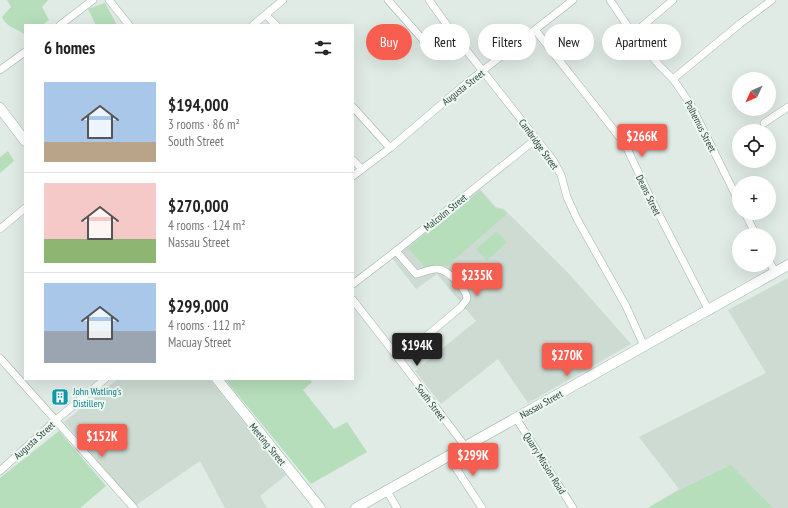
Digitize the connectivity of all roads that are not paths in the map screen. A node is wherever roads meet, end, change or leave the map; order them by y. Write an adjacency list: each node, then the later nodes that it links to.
1 (93, 0): 11 (street)
2 (109, 0): 12 (street)
3 (388, 0): 18 (street)
4 (573, 0): 17 (street, Augusta Street)
5 (610, 0): 15 (street, Polhemus Street)
6 (673, 0): 16 (street)
7 (772, 0): 24 (street)
8 (281, 1): 10 (street)
9 (431, 1): 23 (street, Cambridge Street)
10 (266, 15): 13 (street); 14 (street)
11 (61, 24)
12 (128, 24)
13 (254, 24)
14 (275, 24)
15 (626, 24)
16 (645, 24)
17 (536, 31): 44 (street, Deans Street)
18 (420, 36)
19 (24, 53): 22 (street)
20 (498, 60): 23 (street, Augusta Street)
21 (655, 60): 24 (street, Polhemus Street)
22 (0, 70)
23 (484, 71): 29 (street, Cambridge Street); 31 (street, Augusta Street)
24 (673, 79): 35 (street, Polhemus Street)
25 (788, 106): 28 (street)
26 (0, 108): 30 (main road)
27 (354, 109): 31 (street)
28 (764, 123)
29 (536, 139): 38 (street, Malcolm Street); 45 (street, Cambridge Street)
30 (24, 140)
31 (390, 148): 33 (street, Augusta Street)
32 (354, 161): 33 (street)
33 (362, 169): 34 (street, Augusta Street)
34 (354, 175)
35 (732, 188)
36 (24, 209): 37 (street)
37 (0, 229)
38 (396, 251): 42 (street, Malcolm Street); 47 (street)
39 (788, 265): 40 (main road, Nassau Street)
40 (776, 271)
41 (775, 272): 44 (main road, Nassau Street)
42 (354, 283)
43 (354, 301): 47 (street, South Street)
44 (708, 310): 45 (main road, Nassau Street)
45 (644, 346): 50 (main road, Nassau Street)
46 (0, 358): 51 (street)
47 (399, 359): 52 (street, South Street)
48 (104, 380): 51 (street, Augusta Street)
49 (218, 380): 57 (main road, Meeting Street)
50 (516, 418): 52 (main road, Nassau Street); 61 (street, Quarry Mission Road)
51 (56, 420): 54 (street, Augusta Street); 56 (street)
52 (465, 446): 53 (main road, Nassau Street)
53 (448, 456): 55 (main road, Nassau Street); 60 (street)
54 (0, 471)
55 (386, 491): 58 (main road, Nassau Street); 59 (street)
56 (134, 508)
57 (320, 508)
58 (356, 508)
59 (397, 508)
60 (482, 508)
61 (573, 508)

